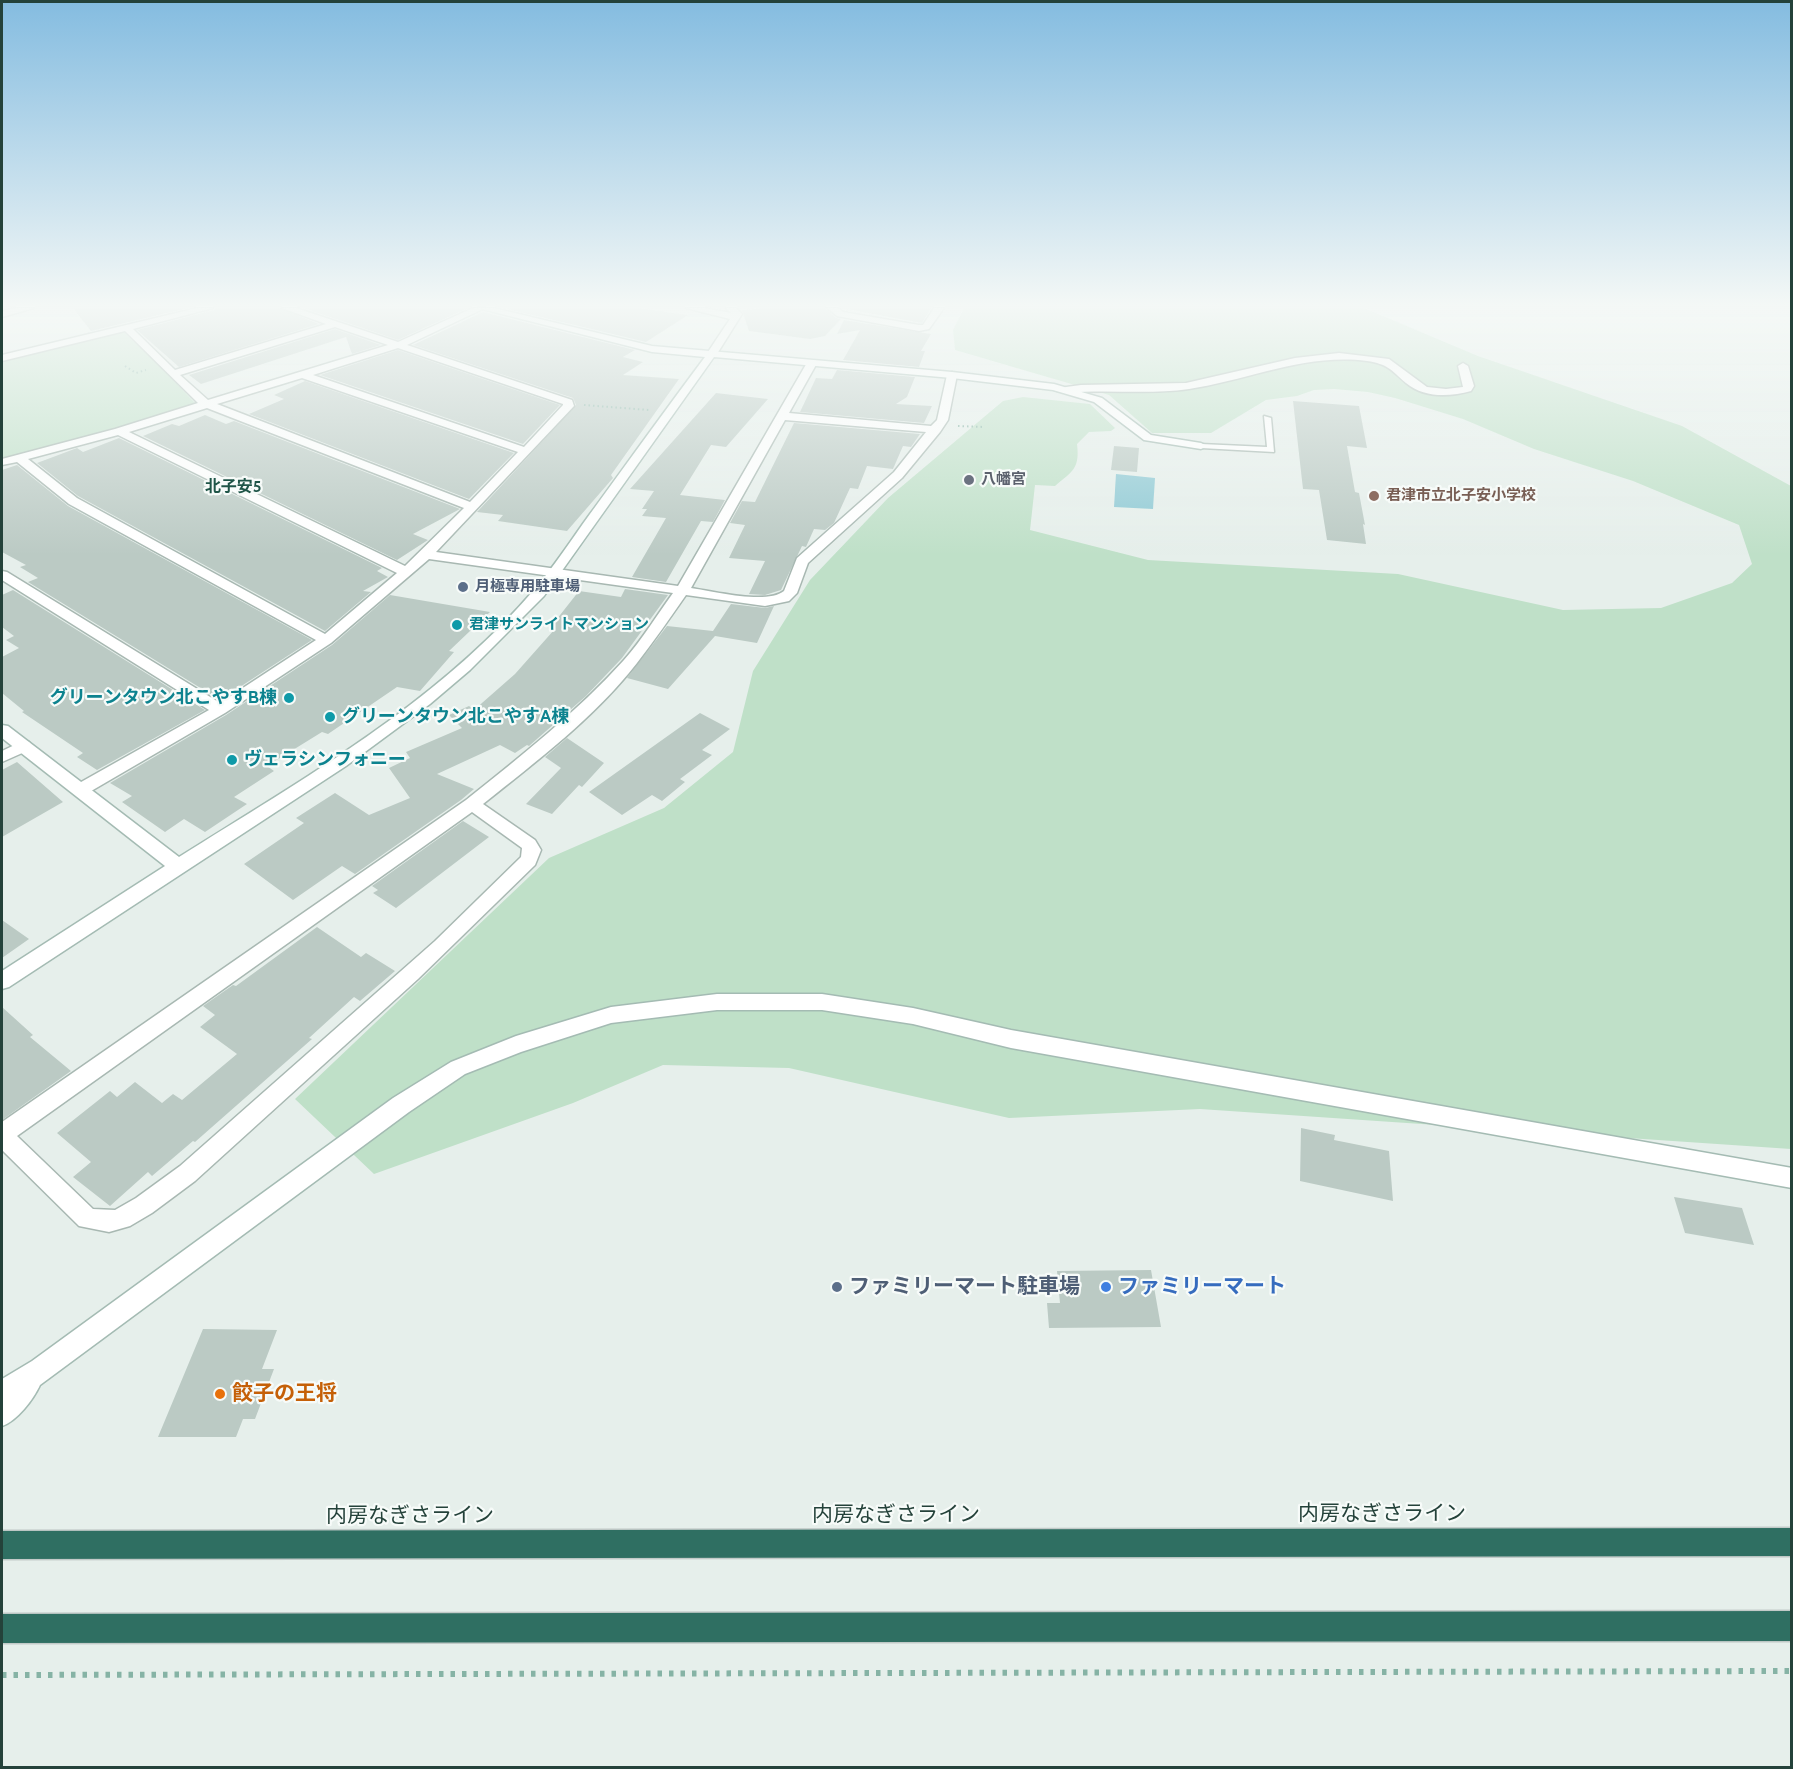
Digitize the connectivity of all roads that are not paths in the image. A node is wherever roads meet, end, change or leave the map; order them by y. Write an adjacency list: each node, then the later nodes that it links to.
1 (192, 391): 11 (street)
2 (252, 391): 11 (street)
3 (348, 391): 17 (street)
4 (529, 391): 17 (street)
5 (685, 391): 23 (street)
6 (796, 391): 12 (street)
7 (949, 391): 15 (street)
8 (1068, 391): 16 (street)
9 (1443, 391): 10 (street)
10 (1463, 391)
11 (207, 404): 14 (street); 20 (street)
12 (781, 416): 15 (street); 25 (street)
13 (1267, 418): 16 (lane)
14 (119, 430): 18 (street); 22 (street)
15 (936, 430): 25 (street)
16 (1201, 446)
17 (525, 451): 20 (street)
18 (20, 458): 19 (street); 26 (street)
19 (2, 462)
20 (472, 507): 21 (street)
21 (426, 555): 22 (street); 23 (street)
22 (406, 572): 26 (street)
23 (555, 573): 25 (street); 33 (street)
24 (2, 575): 27 (street)
25 (682, 591): 32 (street)
26 (326, 639): 27 (street)
27 (220, 710): 31 (street)
28 (2, 730): 29 (street)
29 (23, 746): 30 (street); 31 (street)
30 (2, 757)
31 (80, 790): 33 (street)
32 (472, 804): 35 (street); 35 (street)
33 (178, 866): 34 (street)
34 (2, 981)
35 (2, 1135)
36 (1791, 1178): 37 (street)
37 (41, 1370): 38 (street); 39 (street)
38 (2, 1393)
39 (2, 1413)
40 (1791, 1542): 41 (highway, 内房なぎさライン)
41 (2, 1545)
42 (1791, 1626): 43 (highway)
43 (2, 1629)

